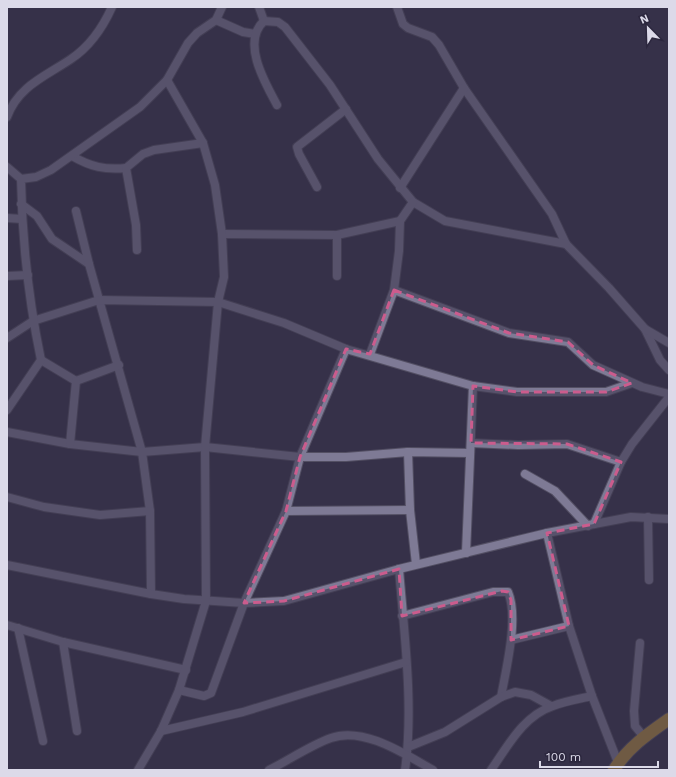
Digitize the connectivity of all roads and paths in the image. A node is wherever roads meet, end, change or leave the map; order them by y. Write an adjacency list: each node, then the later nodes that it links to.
1 (112, 7): 10 (street)
2 (222, 7): 5 (street)
3 (259, 7): 6 (street)
4 (397, 7): 9 (street)
5 (216, 20): 7 (street); 8 (street)
6 (264, 21): 7 (street); 12 (street)
7 (255, 34): 11 (street)
8 (168, 80): 14 (street); 15 (street)
9 (464, 88): 20 (street); 29 (street)
10 (9, 103): 13 (street)
11 (277, 105)
12 (346, 109): 19 (street); 20 (street)
13 (7, 118)
14 (203, 143): 17 (street); 27 (street)
15 (72, 156): 17 (street); 18 (street)
16 (7, 168): 18 (street)
17 (126, 168): 30 (street)
18 (21, 179): 22 (street)
19 (317, 187)
20 (400, 188): 21 (street)
21 (413, 202): 26 (street); 29 (street)
22 (21, 204): 25 (street); 31 (street)
23 (76, 211): 31 (street)
24 (7, 218): 25 (street)
25 (22, 219): 32 (street)
26 (400, 221): 28 (street); 35 (street)
27 (222, 234): 28 (street); 37 (street)
28 (337, 235): 34 (street)
29 (566, 244): 39 (street)
30 (137, 250)
31 (89, 264): 36 (street)
32 (28, 275): 33 (street); 38 (street)
33 (7, 276)
34 (337, 276)
35 (394, 290): 43 (street); 48 (street)
36 (99, 300): 37 (street); 38 (street); 45 (street)
37 (218, 302): 42 (street); 55 (street)
38 (33, 321): 40 (street); 44 (street)
39 (645, 329): 41 (street); 46 (street)
40 (7, 338)
41 (669, 343)
42 (346, 349): 43 (street); 59 (street)
43 (370, 354): 49 (street)
44 (41, 360): 47 (street); 51 (street)
45 (119, 365): 47 (street); 56 (street)
46 (669, 370)
47 (76, 381): 54 (street)
48 (632, 383): 49 (street); 50 (street)
49 (473, 386): 53 (street)
50 (669, 396): 60 (street)
51 (7, 410)
52 (7, 432): 54 (street)
53 (471, 443): 58 (street); 60 (street)
54 (70, 444): 56 (street)
55 (205, 447): 56 (street); 59 (street); 76 (street)
56 (142, 452): 64 (street)
57 (408, 452): 58 (street); 59 (street); 63 (street)
58 (470, 453): 70 (street)
59 (300, 457): 65 (street)
60 (621, 462): 68 (street)
61 (525, 474): 68 (street)
62 (7, 497): 64 (street)
63 (410, 510): 65 (street); 71 (street)
64 (150, 511): 75 (street)
65 (286, 511): 77 (street)
66 (648, 517): 67 (street); 68 (street); 74 (street)
67 (669, 519)
68 (591, 525): 69 (street)
69 (547, 533): 70 (street); 80 (street)
70 (466, 553): 71 (street)
71 (416, 564): 73 (street)
72 (7, 565): 75 (street)
73 (399, 568): 77 (street); 78 (street)
74 (649, 580)
75 (151, 594): 76 (street)
76 (206, 601): 77 (street); 86 (street)
77 (244, 603): 87 (street)
78 (402, 616): 82 (street); 85 (street)
79 (7, 625): 81 (street)
80 (569, 626): 82 (street); 88 (street)
81 (18, 628): 83 (street); 95 (street)
82 (511, 640): 89 (street)
83 (63, 642): 86 (street); 92 (street)
84 (640, 643): 94 (street)
85 (406, 662): 93 (street); 96 (street)
86 (186, 670): 87 (street)
87 (179, 690): 93 (street)
88 (592, 696): 90 (street); 97 (street)
89 (501, 697): 90 (street); 96 (street)
90 (551, 706): 102 (street)
91 (669, 719): 94 (highway)
92 (77, 731)
93 (161, 731): 98 (street)
94 (644, 737): 97 (highway)
95 (42, 741)
96 (407, 751): 99 (street); 100 (street); 101 (street)
97 (618, 767)
98 (138, 770)
99 (269, 770)
100 (405, 770)
101 (433, 770)
102 (491, 770)

